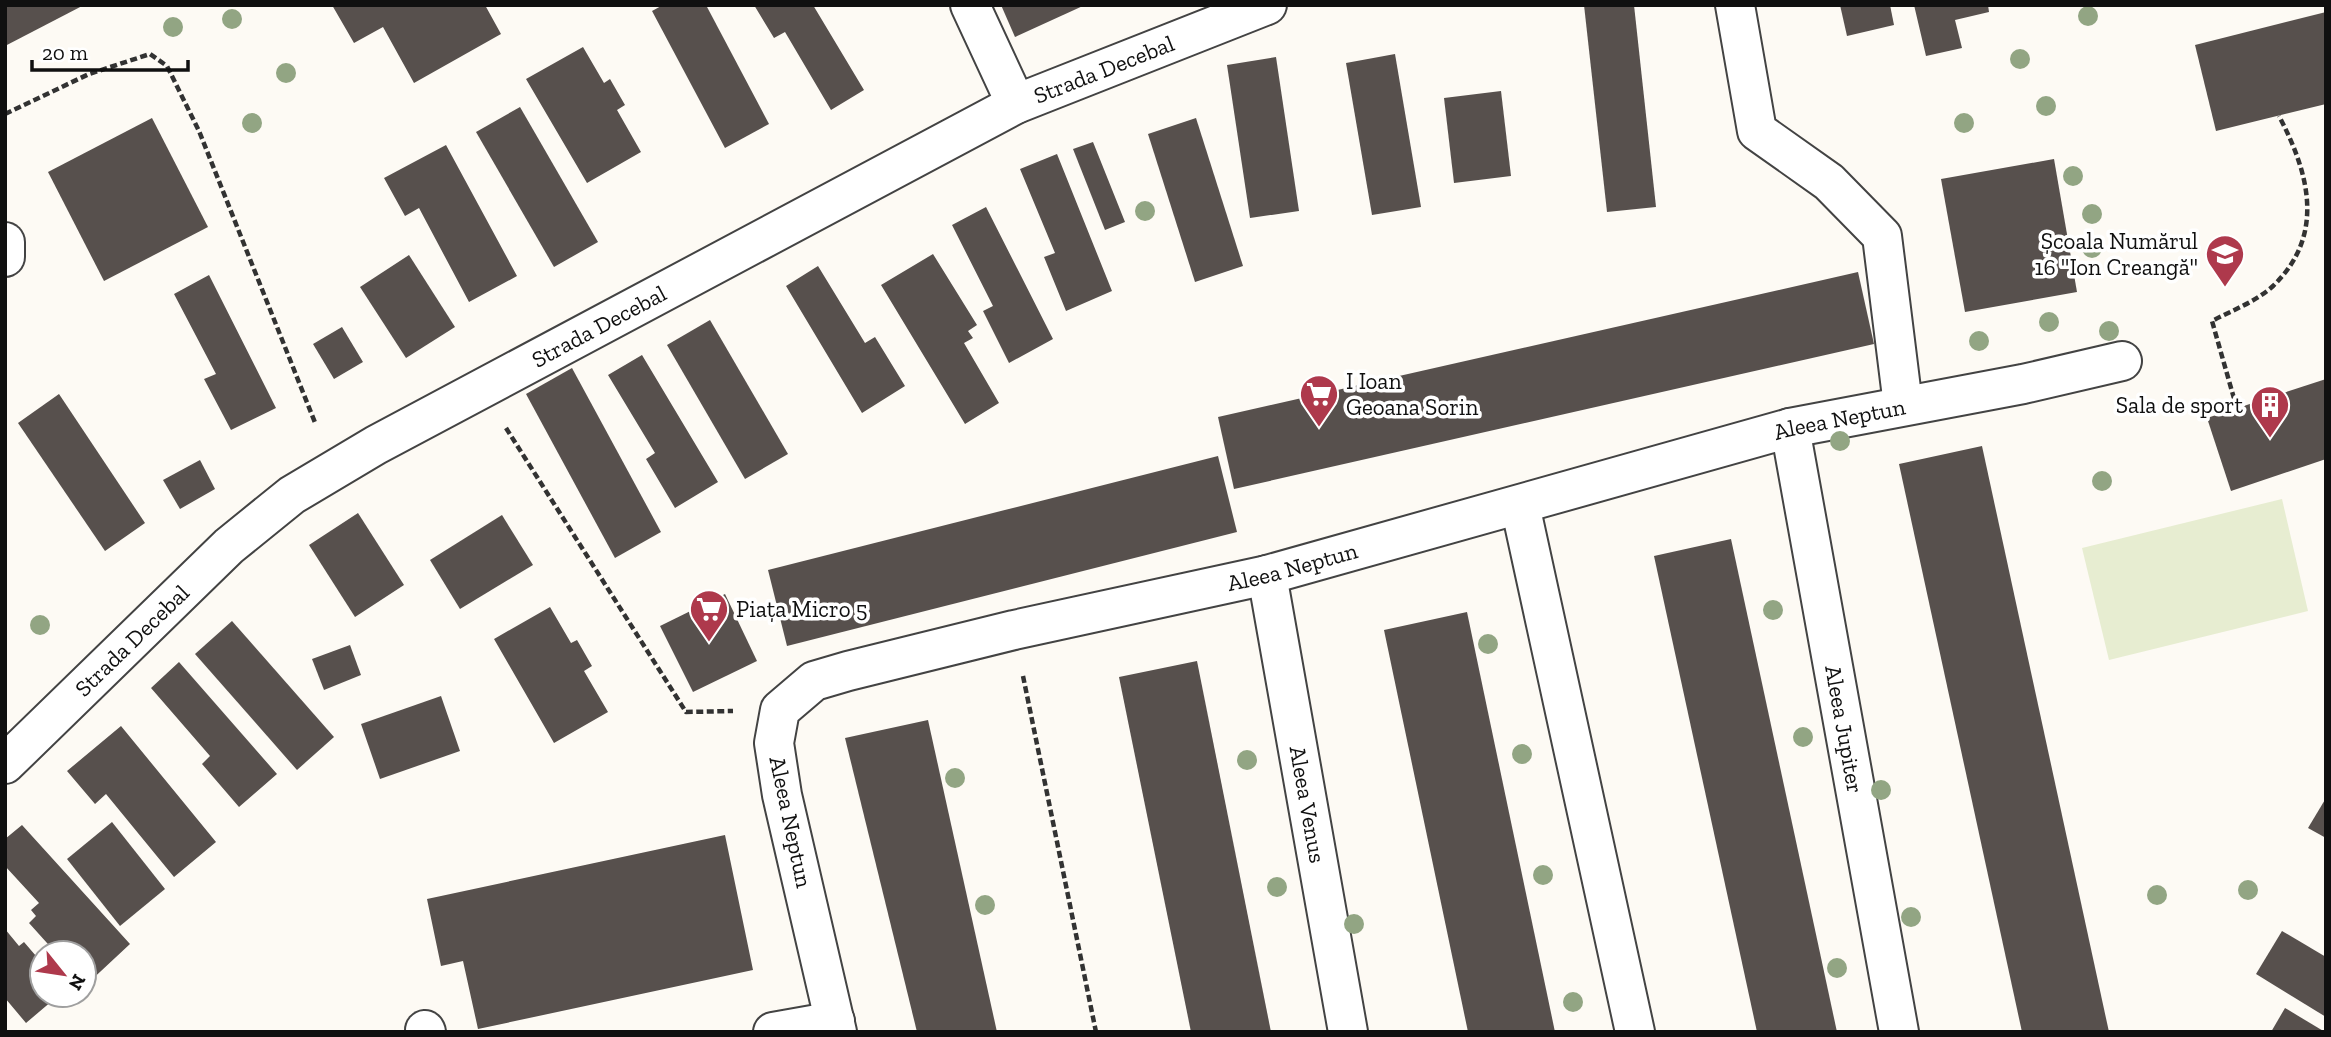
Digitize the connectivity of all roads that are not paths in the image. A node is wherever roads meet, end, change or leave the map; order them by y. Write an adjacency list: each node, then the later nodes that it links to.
1 (970, 5): 4 (street)
2 (1267, 5): 4 (street, Strada Decebal)
3 (1735, 5): 8 (street)
4 (1016, 104): 12 (street, Strada Decebal)
5 (5, 242): 6 (street)
6 (5, 257)
7 (2122, 361): 8 (street, Aleea Neptun)
8 (1903, 405): 9 (street, Aleea Neptun)
9 (1790, 428): 10 (street, Aleea Neptun); 17 (street, Aleea Jupiter)
10 (1520, 505): 11 (street, Aleea Neptun); 16 (street)
11 (1267, 575): 13 (street, Aleea Neptun); 15 (street, Aleea Venus)
12 (5, 764)
13 (836, 1026): 14 (street, Aleea Neptun)
14 (773, 1032)
15 (1348, 1032)
16 (1635, 1032)
17 (1899, 1032)

